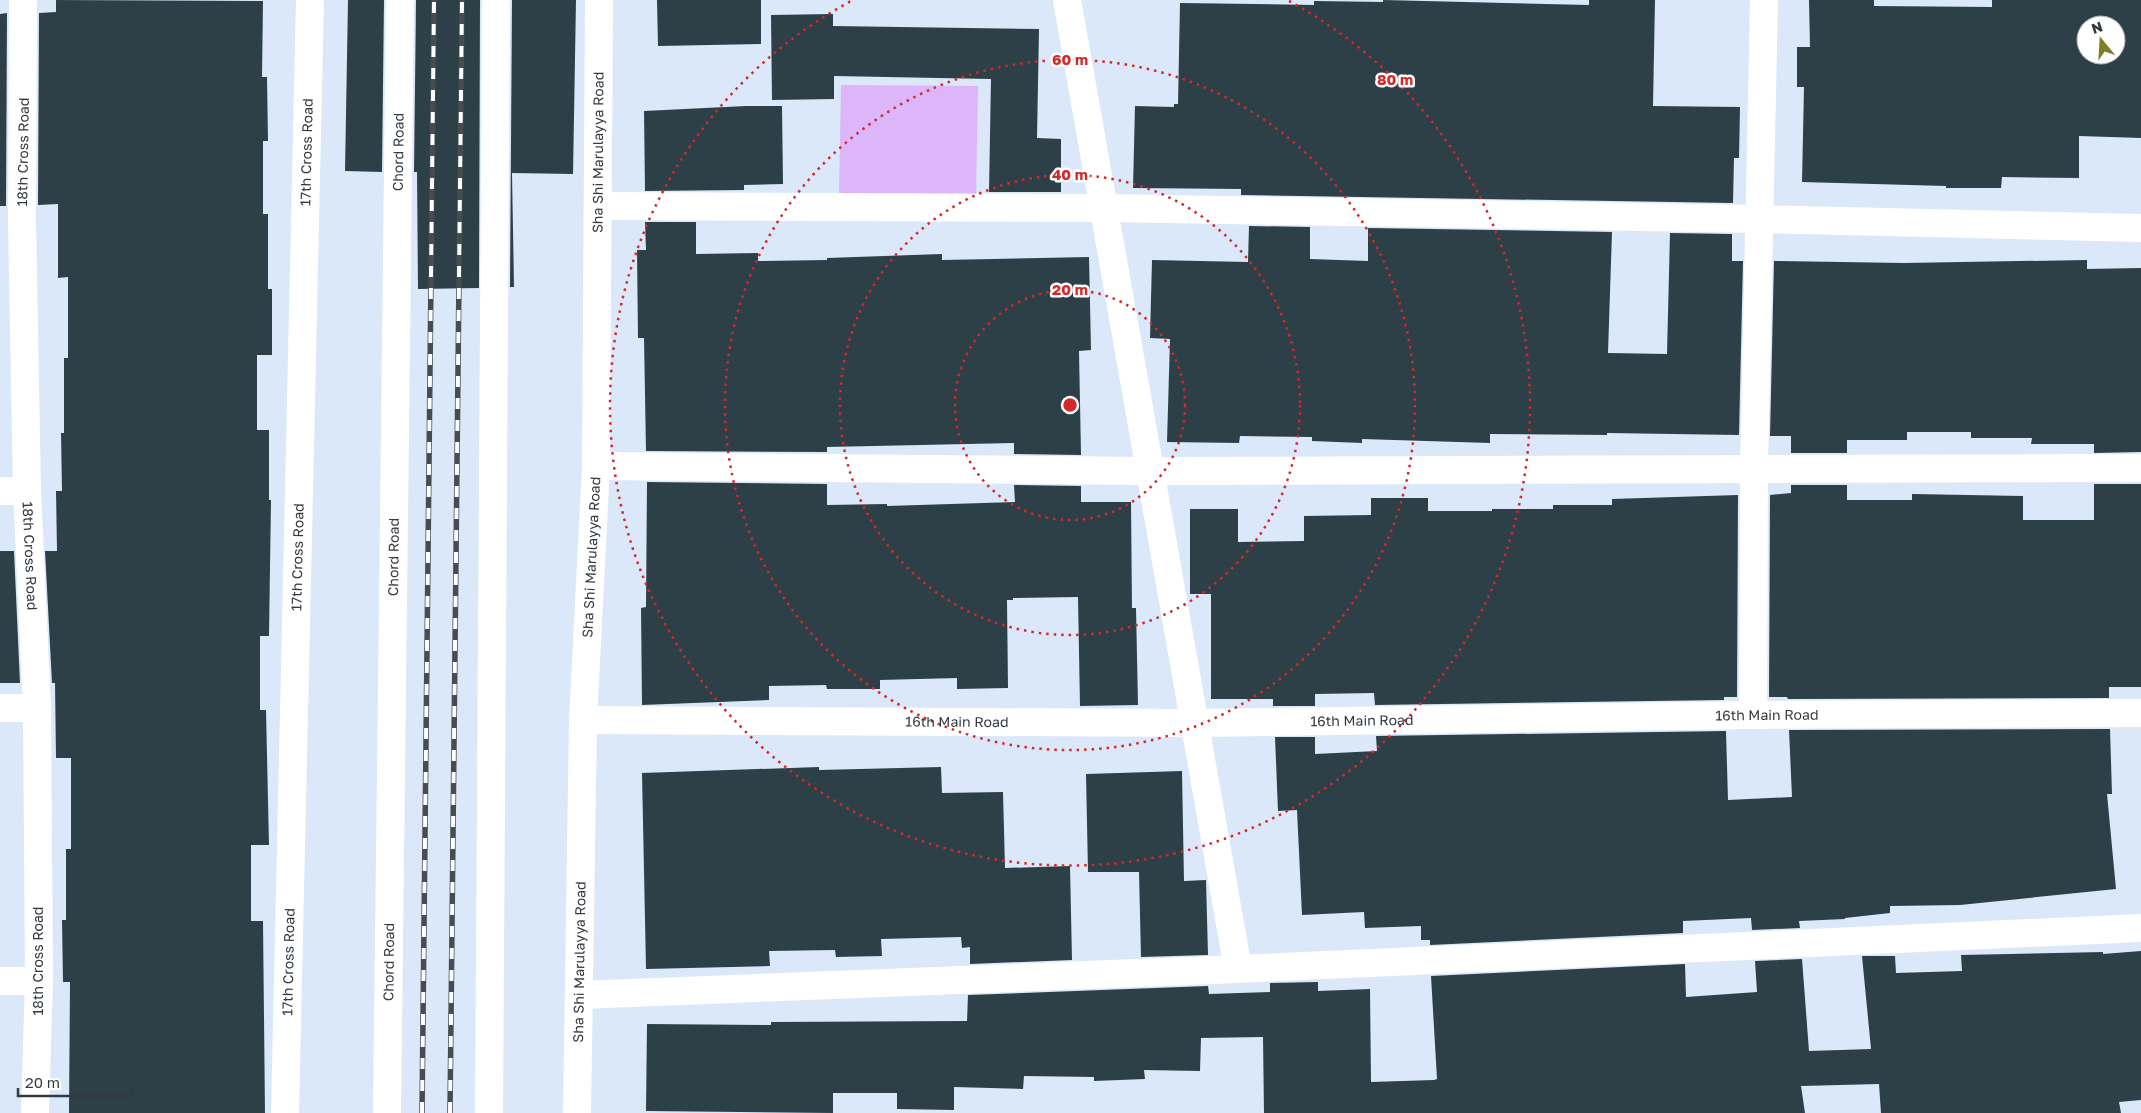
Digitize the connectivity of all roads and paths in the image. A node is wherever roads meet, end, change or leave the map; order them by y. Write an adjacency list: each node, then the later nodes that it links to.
1 (23, 0): 11 (street, 18th Cross Road)
2 (310, 0): 31 (street, 17th Cross Road)
3 (400, 0): 32 (street, Chord Road)
4 (496, 0): 33 (street)
5 (599, 0): 8 (street, Sha Shi Marulayya Road)
6 (1067, 0): 9 (street)
7 (1764, 0): 10 (street)
8 (598, 206): 9 (street); 13 (street, Sha Shi Marulayya Road)
9 (1104, 208): 10 (street); 16 (street)
10 (1758, 219): 12 (street); 15 (street)
11 (11, 221): 18 (street, 18th Cross Road)
12 (2141, 228)
13 (596, 466): 16 (street); 23 (street, Sha Shi Marulayya Road)
14 (2141, 468): 15 (street)
15 (1754, 470): 16 (street); 22 (street)
16 (1150, 471): 24 (street)
17 (0, 491): 18 (street)
18 (27, 491): 20 (street, 18th Cross Road)
19 (0, 708): 20 (street)
20 (37, 708): 28 (street, 18th Cross Road)
21 (2141, 713): 22 (street, 16th Main Road)
22 (1752, 715): 24 (street, 16th Main Road)
23 (583, 720): 24 (street, 16th Main Road); 29 (street, Sha Shi Marulayya Road)
24 (1195, 723): 26 (street)
25 (2141, 928): 26 (street)
26 (1238, 969): 29 (street)
27 (0, 981): 28 (street)
28 (39, 981): 30 (street, 18th Cross Road)
29 (580, 995): 34 (street, Sha Shi Marulayya Road)
30 (35, 1113)
31 (286, 1113)
32 (387, 1113)
33 (488, 1113)
34 (577, 1113)

